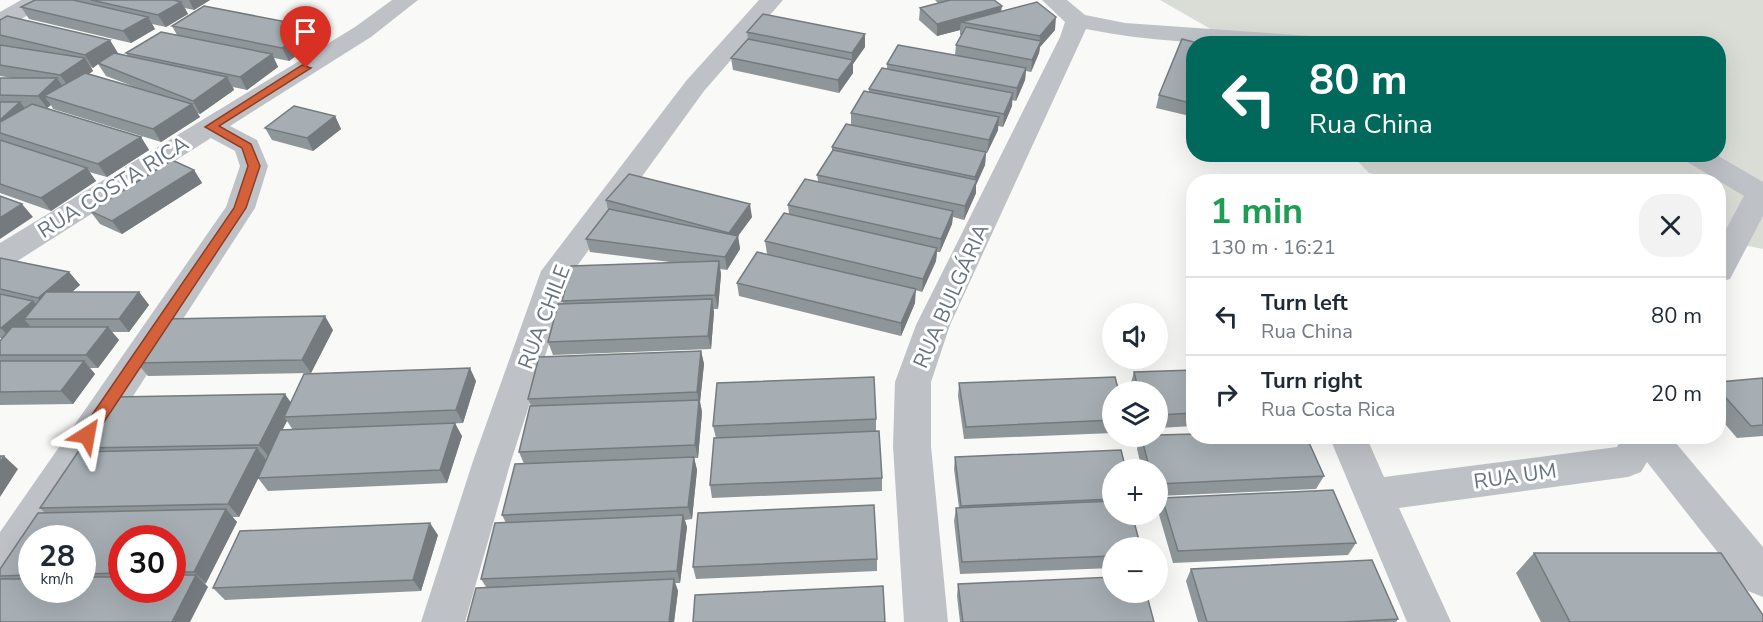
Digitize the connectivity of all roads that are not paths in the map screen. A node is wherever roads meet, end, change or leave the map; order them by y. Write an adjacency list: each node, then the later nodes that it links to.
1 (37, 0): 5 (street)
2 (407, 0): 7 (street, RUA COSTA RICA)
3 (772, 0): 18 (street, RUA CHILE)
4 (1065, 10): 6 (street); 19 (street, RUA BULGÁRIA)
5 (0, 22)
6 (1211, 36)
7 (211, 127): 10 (street, RUA COSTA RICA); 16 (street)
8 (1708, 162): 9 (street)
9 (1762, 194): 11 (street)
10 (0, 257)
11 (1726, 258)
12 (1351, 444): 15 (street)
13 (1638, 444): 15 (street, RUA UM)
14 (1654, 444): 17 (street)
15 (1373, 495): 20 (street)
16 (0, 566)
17 (1763, 578)
18 (442, 622)
19 (926, 622)
20 (1429, 622)

